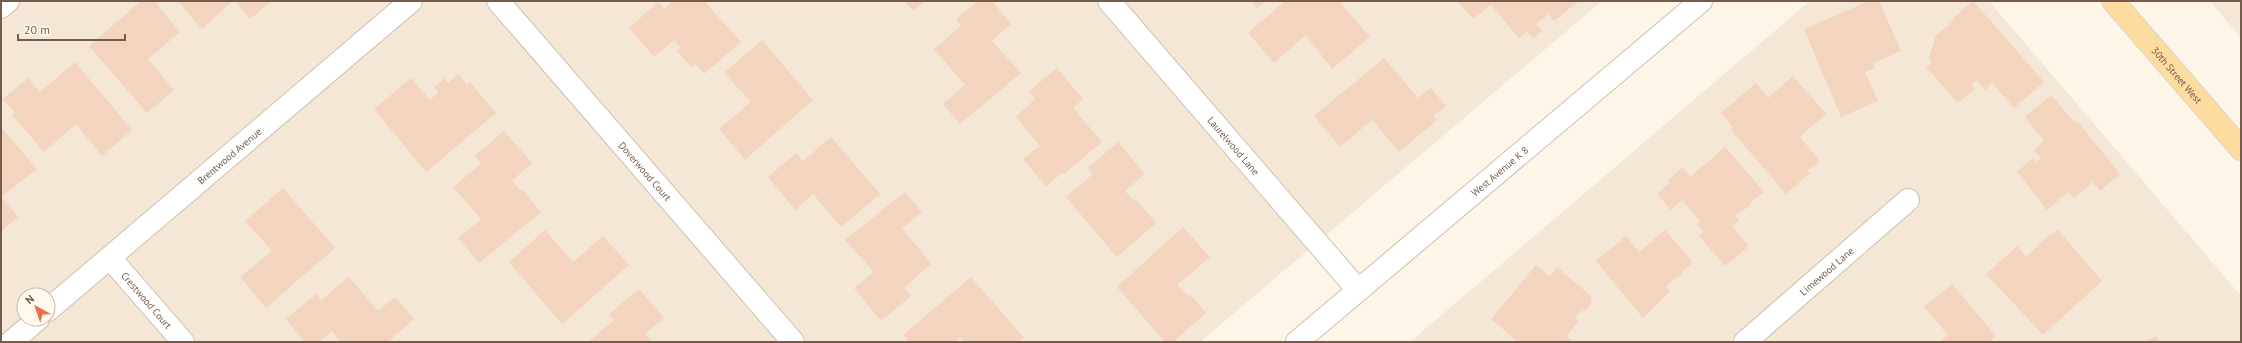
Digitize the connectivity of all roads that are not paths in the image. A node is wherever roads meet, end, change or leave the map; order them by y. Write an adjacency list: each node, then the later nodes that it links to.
1 (8, 1): 7 (street)
2 (411, 1): 10 (street, Brentwood Avenue)
3 (498, 1): 16 (street, Doverwood Court)
4 (1109, 1): 11 (street, Laurelwood Lane)
5 (1701, 1): 11 (street, West Avenue K 8)
6 (2113, 1): 8 (main road, 30th Street West)
7 (1, 7)
8 (2241, 149)
9 (1908, 200): 18 (street, Limewood Lane)
10 (110, 258): 12 (street, Brentwood Avenue); 15 (street, Crestwood Court)
11 (1358, 290): 17 (street, West Avenue K 8)
12 (56, 303)
13 (29, 327): 14 (street)
14 (11, 342)
15 (183, 342)
16 (792, 342)
17 (1297, 342)
18 (1745, 342)

